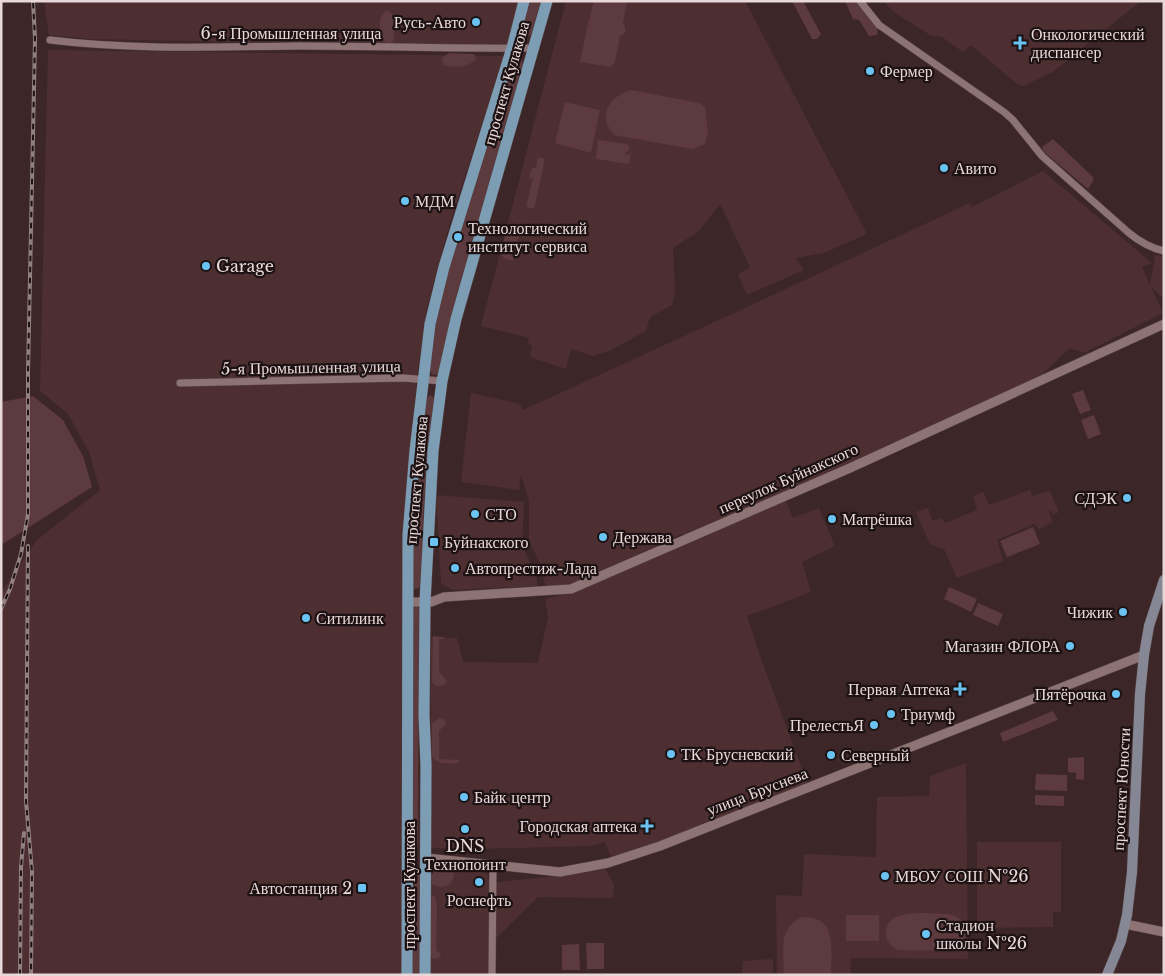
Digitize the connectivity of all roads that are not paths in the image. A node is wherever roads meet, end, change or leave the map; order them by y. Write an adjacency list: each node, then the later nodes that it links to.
1 (524, 1): 5 (main road, проспект Кулакова)
2 (546, 1): 6 (main road, проспект Кулакова)
3 (860, 1): 7 (street)
4 (50, 40): 5 (street, 6-я Промышленная улица)
5 (512, 48): 6 (street, 6-я Промышленная улица); 9 (main road, проспект Кулакова)
6 (533, 48): 10 (main road, проспект Кулакова)
7 (1164, 250)
8 (1164, 324): 14 (street, переулок Буйнакского)
9 (423, 379): 10 (street, 5-я Промышленная улица); 11 (street, 5-я Промышленная улица); 13 (main road, проспект Кулакова)
10 (442, 381): 14 (main road, проспект Кулакова)
11 (180, 383)
12 (1164, 580): 15 (main road, проспект Юности)
13 (408, 602): 14 (street, переулок Буйнакского); 16 (main road, проспект Кулакова)
14 (424, 602): 17 (main road, проспект Кулакова)
15 (1144, 656): 18 (street, улица Бруснева); 19 (main road, проспект Юности)
16 (408, 857): 17 (main road); 21 (main road, проспект Кулакова)
17 (426, 858): 18 (street, улица Бруснева); 22 (main road, проспект Кулакова)
18 (493, 866): 23 (street)
19 (1126, 924): 20 (street); 24 (main road, проспект Юности)
20 (1164, 932)
21 (407, 975)
22 (425, 975)
23 (492, 975)
24 (1107, 975)

